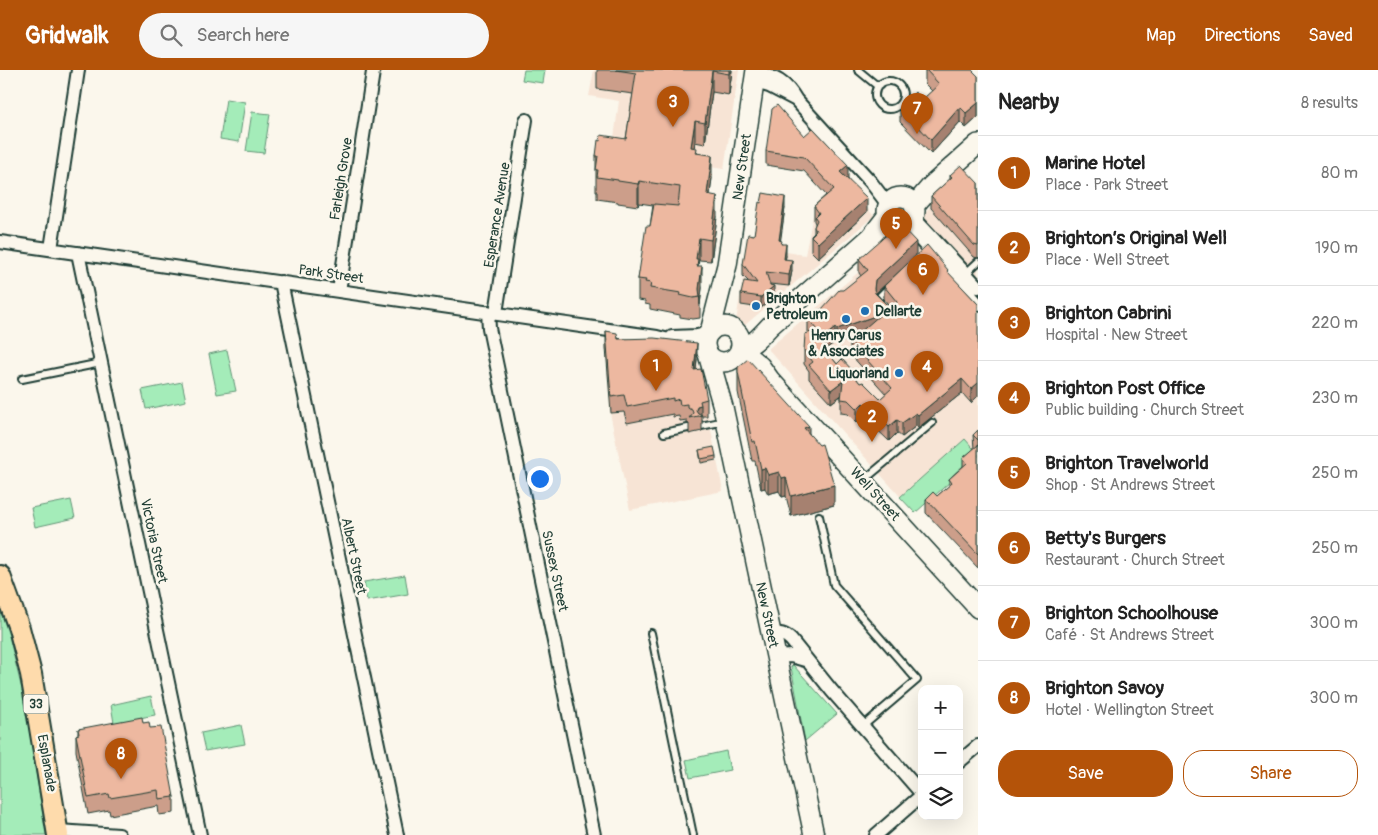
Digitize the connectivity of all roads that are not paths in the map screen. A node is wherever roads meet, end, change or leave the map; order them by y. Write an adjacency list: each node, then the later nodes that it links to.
1 (78, 70): 10 (street)
2 (858, 70): 5 (lane)
3 (373, 72): 18 (street, Farleigh Grove)
4 (756, 75): 8 (street); 13 (main road, New Street)
5 (880, 85): 5 (lane)
6 (526, 120): 21 (street, Esperance Avenue)
7 (978, 144): 8 (main road)
8 (901, 211): 14 (street); 19 (street); 22 (main road)
9 (0, 242): 10 (street, Park Street)
10 (51, 249): 11 (street, Park Street)
11 (78, 253): 15 (street, Park Street); 27 (street, Victoria Street)
12 (978, 262): 14 (lane)
13 (727, 265): 23 (main road, New Street); 25 (main road, New Street)
14 (966, 273): 17 (street)
15 (281, 282): 18 (street, Park Street); 52 (street, Albert Street)
16 (892, 284): 20 (lane)
17 (978, 287)
18 (339, 291): 21 (street, Park Street)
19 (978, 304)
20 (886, 310)
21 (492, 313): 24 (street, Park Street); 53 (street, Sussex Street)
22 (774, 322): 25 (main road); 28 (main road)
23 (710, 332): 24 (street, Park Street); 25 (main road); 26 (main road, New Street)
24 (657, 337): 26 (street, Park Street)
25 (734, 347): 26 (main road, Well Street); 28 (main road, Well Street); 30 (main road, New Street)
26 (707, 353): 30 (main road, New Street)
27 (101, 363): 29 (lane); 51 (street, Victoria Street)
28 (765, 373): 35 (main road, Well Street)
29 (22, 379)
30 (724, 414): 32 (lane); 40 (main road, New Street)
31 (932, 423): 35 (lane)
32 (702, 426)
33 (688, 428): 34 (lane)
34 (664, 433)
35 (864, 481): 38 (main road, Well Street)
36 (820, 516): 43 (lane)
37 (0, 576): 49 (main road, Esplanade / 33)
38 (978, 608)
39 (651, 634): 54 (lane)
40 (771, 634): 41 (main road, New Street); 42 (street)
41 (776, 657): 42 (street); 48 (main road, New Street)
42 (805, 660): 43 (street)
43 (862, 726): 46 (street)
44 (978, 746): 45 (street)
45 (963, 759)
46 (918, 789)
47 (918, 798): 55 (street)
48 (811, 831)
49 (58, 833): 50 (street)
50 (119, 835)
51 (200, 835)
52 (398, 835)
53 (594, 835)
54 (693, 835)
55 (876, 835)

